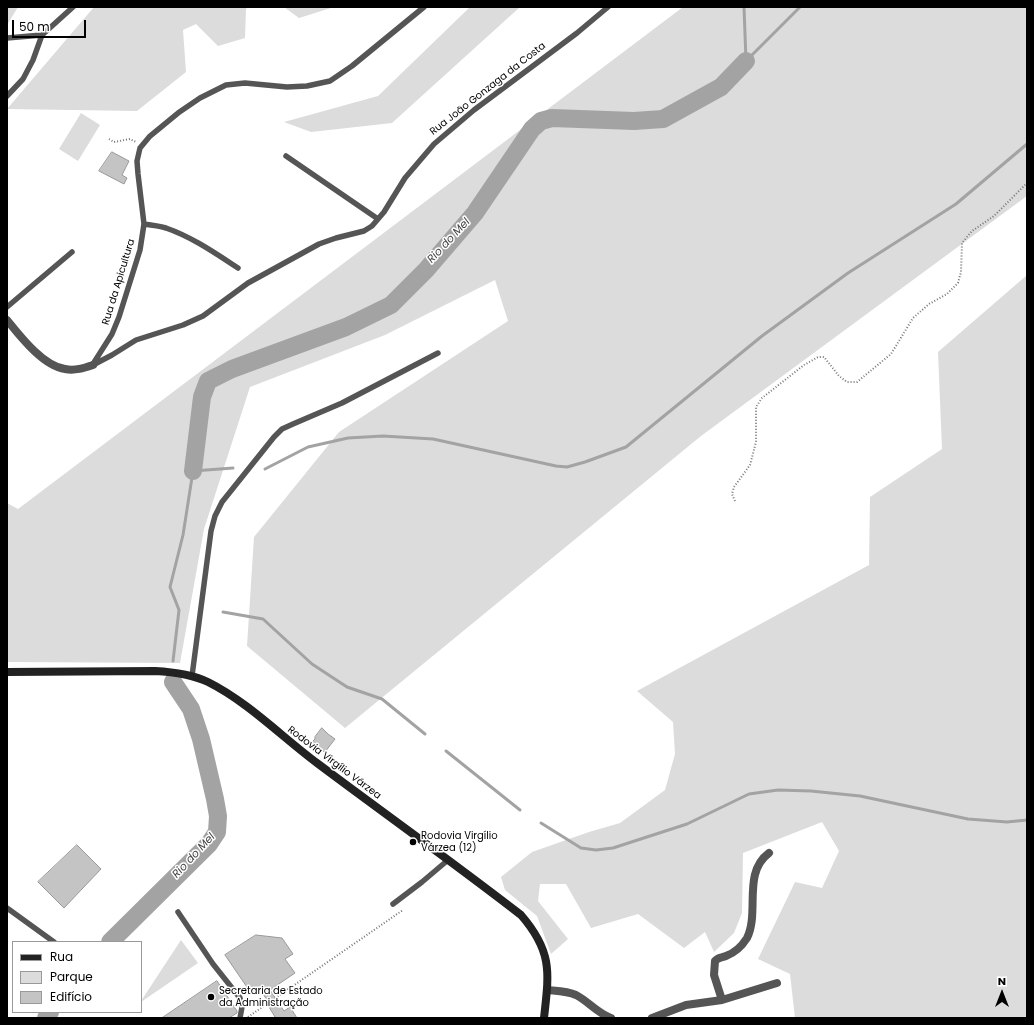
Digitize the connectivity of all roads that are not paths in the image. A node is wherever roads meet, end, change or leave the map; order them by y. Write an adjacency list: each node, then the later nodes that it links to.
1 (73, 7): 4 (lane)
2 (424, 7): 9 (lane, Rua da Apicultura)
3 (608, 7): 8 (lane, Rua João Gonzaga da Costa)
4 (42, 35): 5 (lane); 6 (lane)
5 (7, 38)
6 (7, 96)
7 (286, 156): 8 (lane)
8 (378, 219): 15 (lane, Rua João Gonzaga da Costa)
9 (144, 224): 11 (lane); 15 (lane, Rua da Apicultura)
10 (72, 252): 12 (lane)
11 (238, 268)
12 (7, 307)
13 (7, 320): 15 (street, Rua João Gonzaga da Costa)
14 (438, 353): 17 (lane)
15 (93, 365)
16 (7, 672): 17 (main road, Rodovia Virgílio Várzea)
17 (192, 676): 19 (main road, Rodovia Virgílio Várzea)
18 (769, 853): 26 (street)
19 (448, 860): 20 (lane); 25 (main road, Rodovia Virgílio Várzea)
20 (393, 904)
21 (7, 908): 23 (lane)
22 (178, 912): 27 (lane)
23 (53, 941)
24 (777, 983): 26 (street)
25 (547, 990): 28 (main road, Rodovia Virgílio Várzea); 29 (street)
26 (722, 1000): 30 (street)
27 (240, 1018)
28 (544, 1018)
29 (611, 1018)
30 (652, 1018)

